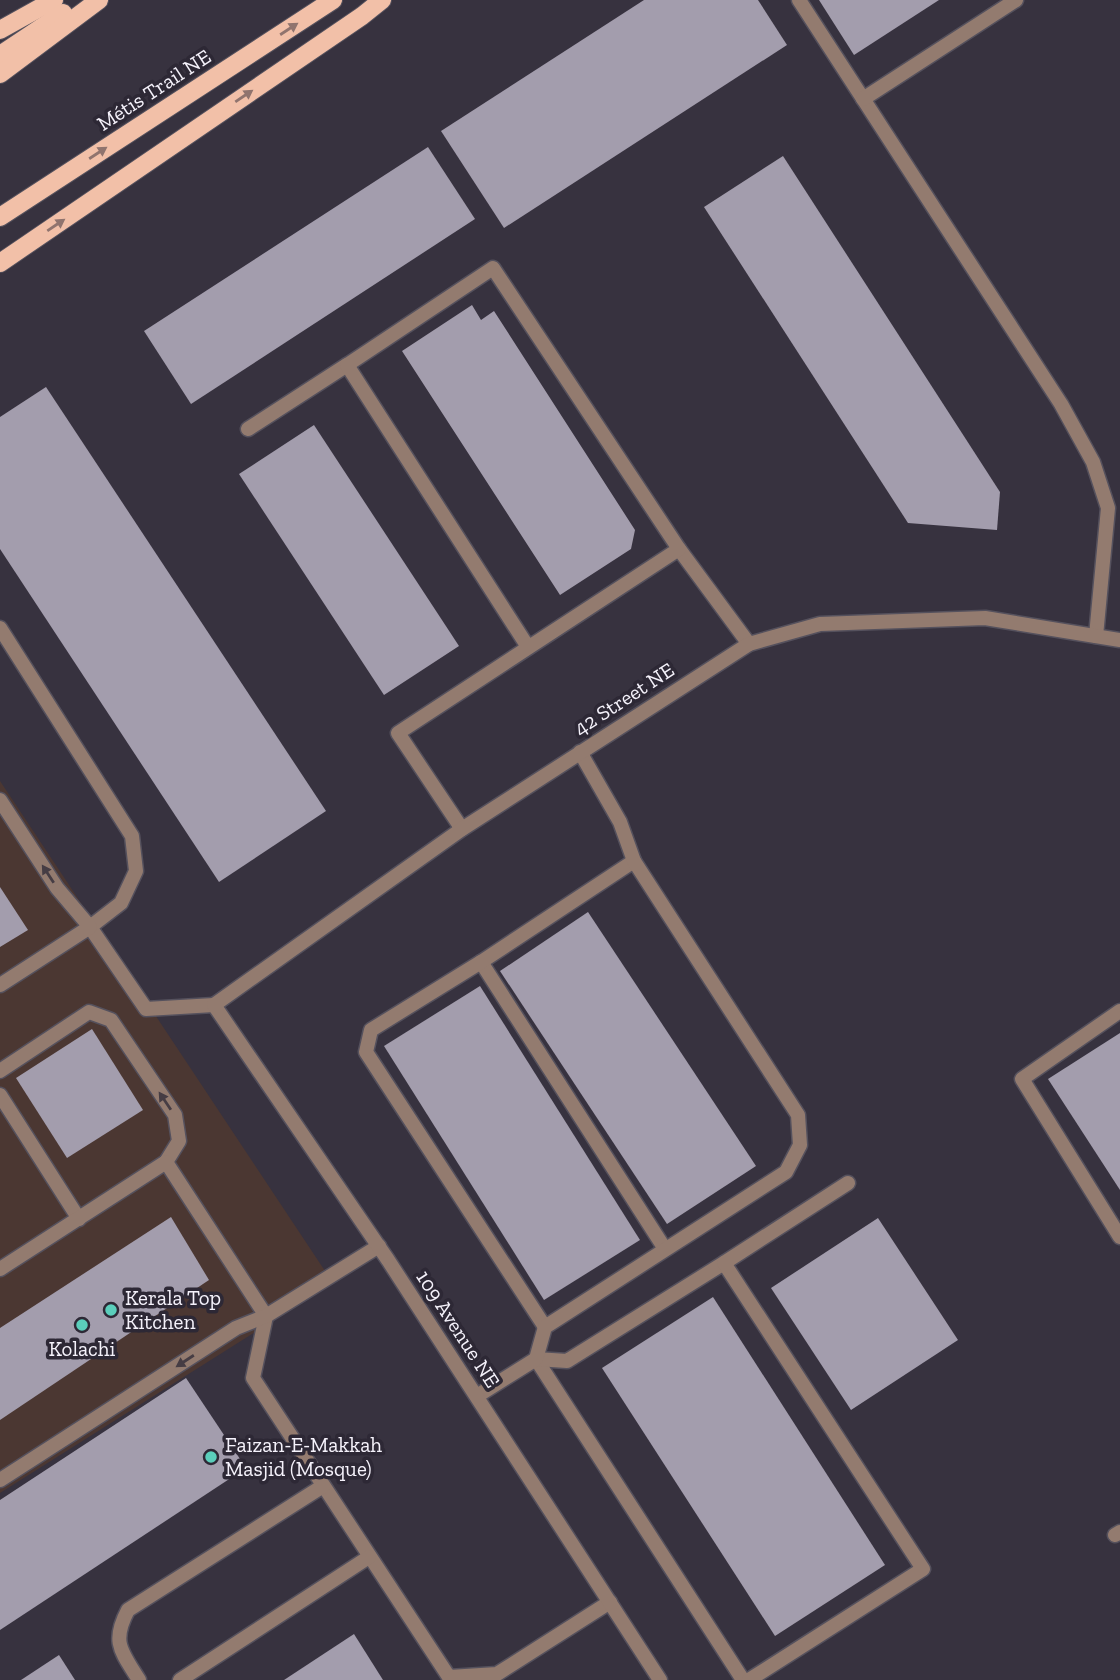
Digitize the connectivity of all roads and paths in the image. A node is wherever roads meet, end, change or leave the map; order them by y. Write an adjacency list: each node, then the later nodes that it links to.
1 (54, 0): 8 (main road)
2 (83, 0): 9 (main road)
3 (99, 0): 10 (main road)
4 (333, 0): 12 (main road, Métis Trail NE, one-way to 4)
5 (382, 0): 13 (main road, one-way to 5)
6 (799, 0): 11 (street)
7 (1016, 0): 11 (street)
8 (0, 30)
9 (0, 55)
10 (0, 74)
11 (863, 99): 18 (street)
12 (0, 217)
13 (0, 263)
14 (348, 365): 15 (street); 16 (street); 21 (street)
15 (248, 429)
16 (679, 549): 20 (street); 21 (street)
17 (0, 628): 26 (street)
18 (1096, 636): 19 (street, 42 Street NE); 20 (street, 42 Street NE)
19 (1120, 640)
20 (749, 644): 22 (street, 42 Street NE)
21 (528, 647): 24 (street)
22 (580, 752): 24 (street, 42 Street NE); 25 (street)
23 (0, 800): 26 (street, one-way to 23)
24 (462, 829): 29 (street, 42 Street NE)
25 (634, 861): 27 (street); 38 (street)
26 (90, 927): 28 (street); 29 (street)
27 (481, 962): 38 (street); 42 (street)
28 (0, 985)
29 (214, 1005): 37 (street, 109 Avenue NE)
30 (1120, 1011): 36 (street)
31 (0, 1071): 33 (street, one-way to 31)
32 (0, 1095): 35 (street)
33 (166, 1162): 35 (street); 41 (street)
34 (848, 1183): 39 (street)
35 (79, 1219): 40 (street)
36 (1120, 1237)
37 (379, 1246): 41 (street); 44 (street, 109 Avenue NE)
38 (665, 1249): 42 (street)
39 (724, 1263): 43 (street); 54 (street)
40 (0, 1269)
41 (266, 1316): 45 (street, one-way to 45); 46 (street)
42 (545, 1326): 43 (street)
43 (536, 1359): 44 (street); 53 (street)
44 (477, 1396): 48 (street, 109 Avenue NE)
45 (0, 1480)
46 (323, 1486): 47 (street); 50 (street)
47 (369, 1557): 49 (street); 51 (street)
48 (610, 1602): 49 (street); 52 (street, 109 Avenue NE)
49 (499, 1677)
50 (139, 1680)
51 (180, 1680)
52 (660, 1680)
53 (743, 1680)
54 (749, 1680)

